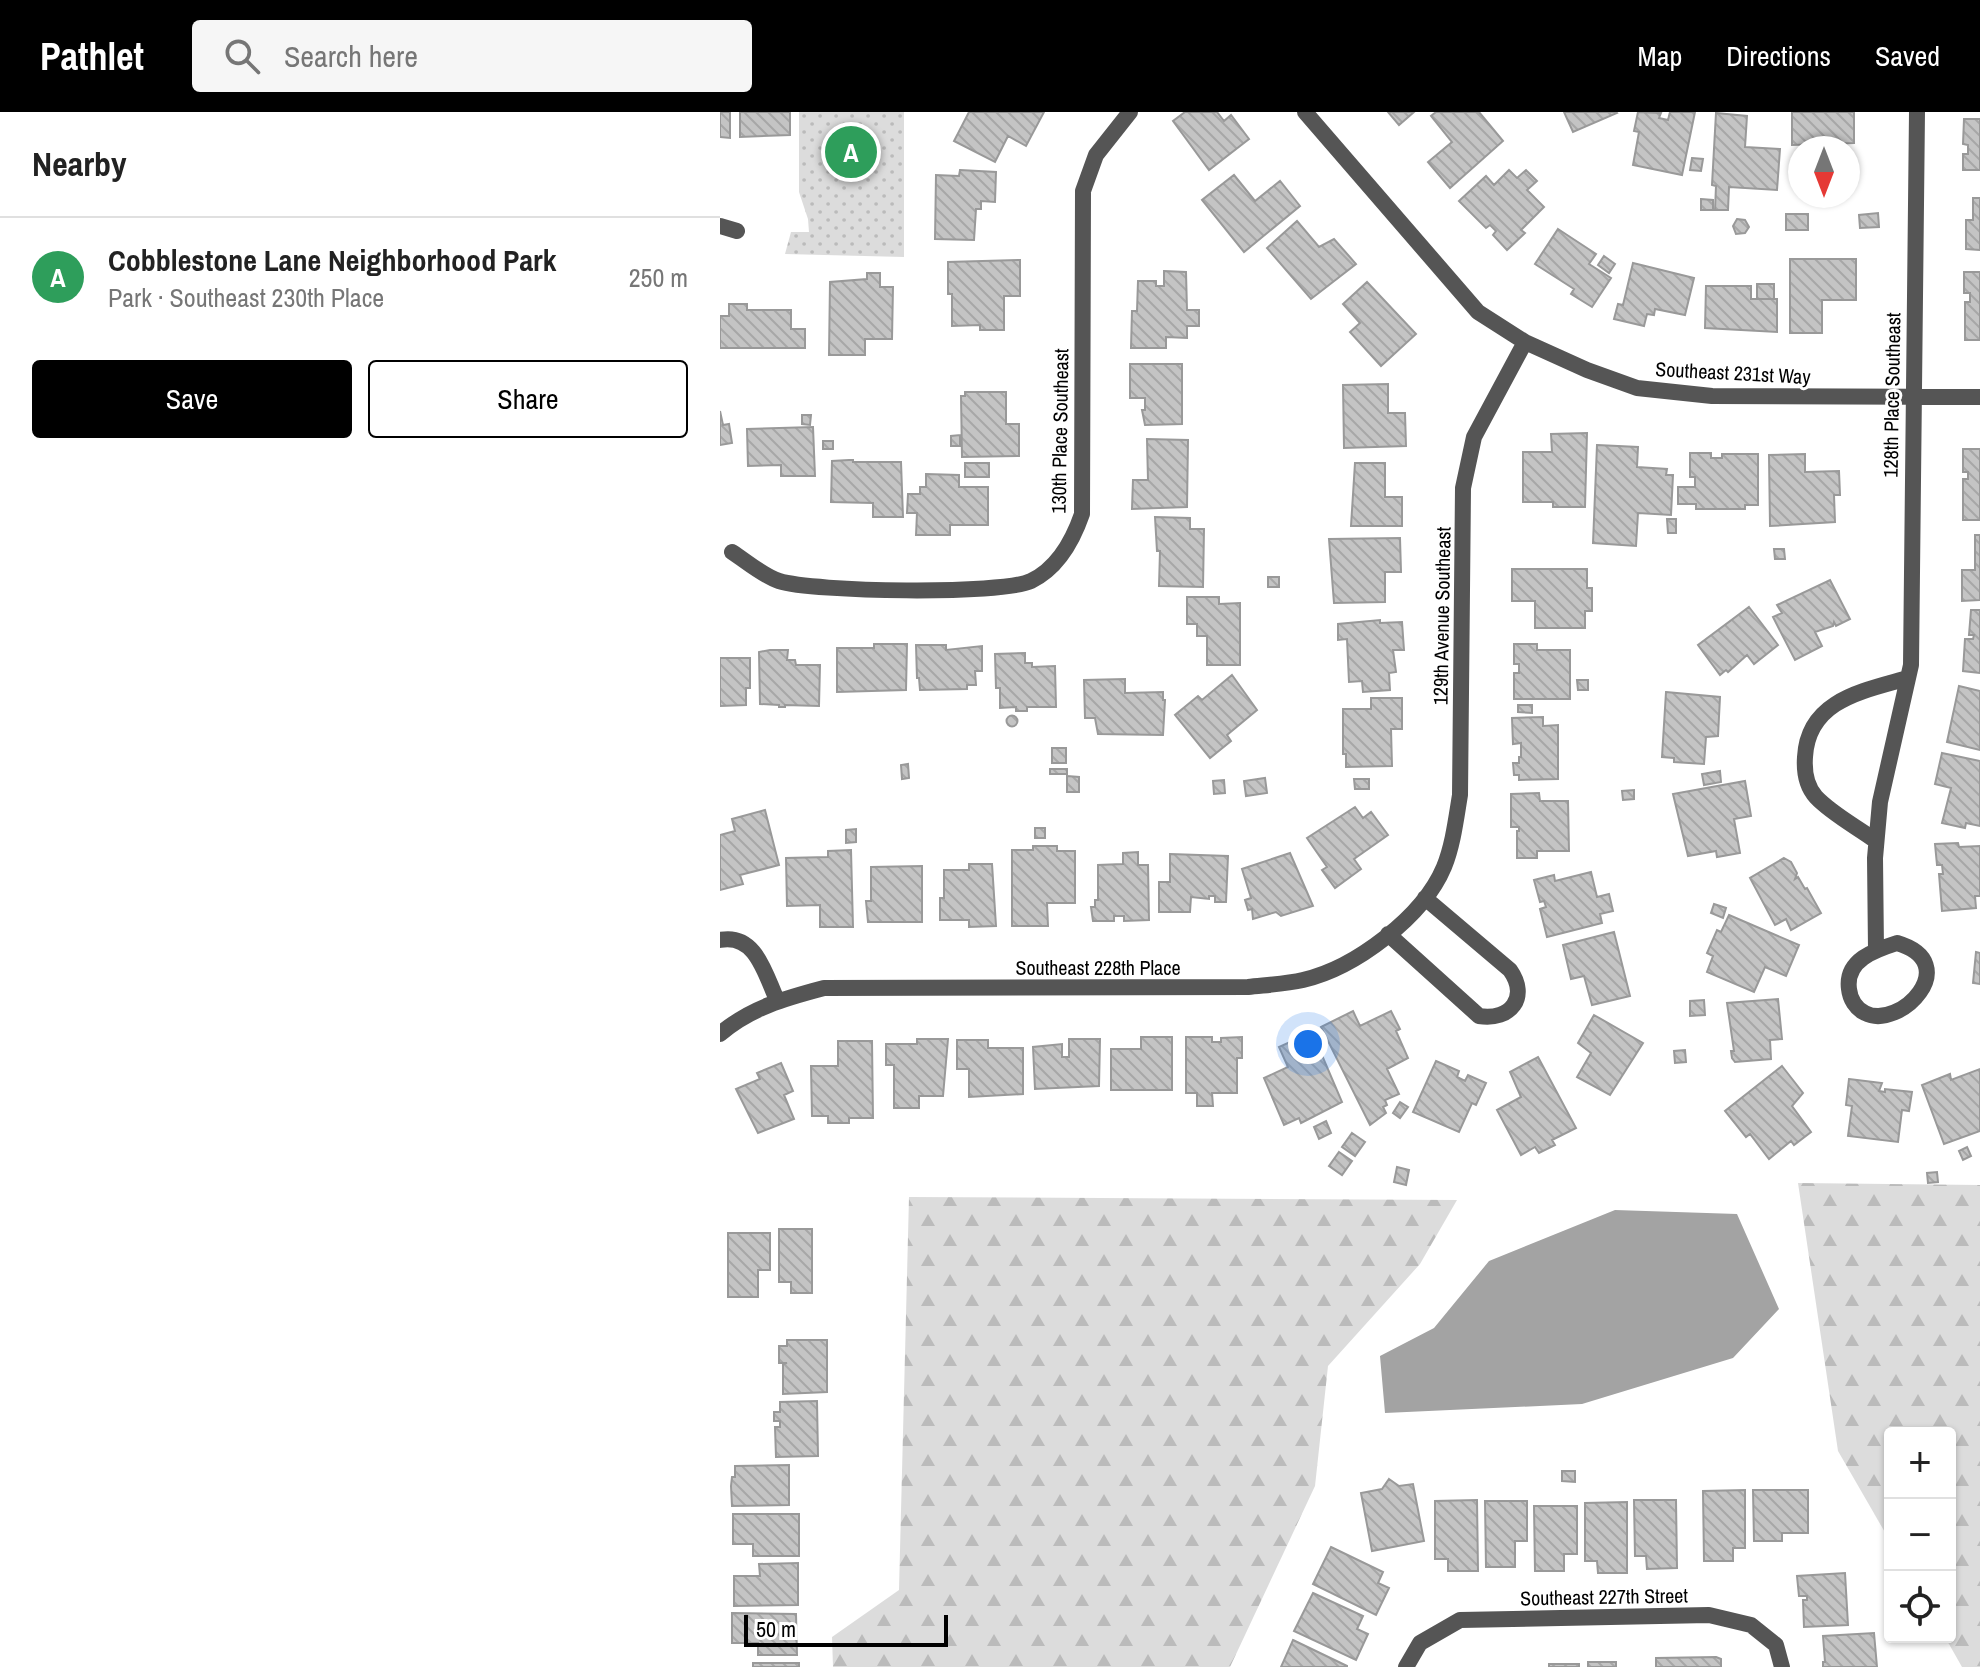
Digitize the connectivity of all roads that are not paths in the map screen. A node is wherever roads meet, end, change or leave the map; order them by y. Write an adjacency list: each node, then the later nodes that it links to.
1 (1130, 112): 9 (street, 130th Place Southeast)
2 (1305, 112): 6 (street, Southeast 231st Way)
3 (1917, 112): 8 (street, 128th Place Southeast)
4 (720, 226): 5 (street)
5 (737, 231)
6 (1525, 342): 8 (street, Southeast 231st Way); 12 (street, 129th Avenue Southeast)
7 (1980, 397): 8 (street, Southeast 231st Way)
8 (1912, 398): 10 (street, 128th Place Southeast)
9 (732, 552)
10 (1908, 678): 11 (street, 128th Place Southeast); 11 (street)
11 (1876, 841): 16 (street, 128th Place Southeast)
12 (1425, 898): 13 (street, 129th Avenue Southeast); 14 (street)
13 (1404, 922): 14 (street, Southeast 228th Place)
14 (1388, 934): 17 (street, Southeast 228th Place)
15 (720, 940): 17 (street)
16 (1876, 950): 16 (street)
17 (777, 1000): 18 (street, Southeast 228th Place)
18 (720, 1034)
19 (1406, 1667): 20 (street, Southeast 227th Street)
20 (1782, 1667)

